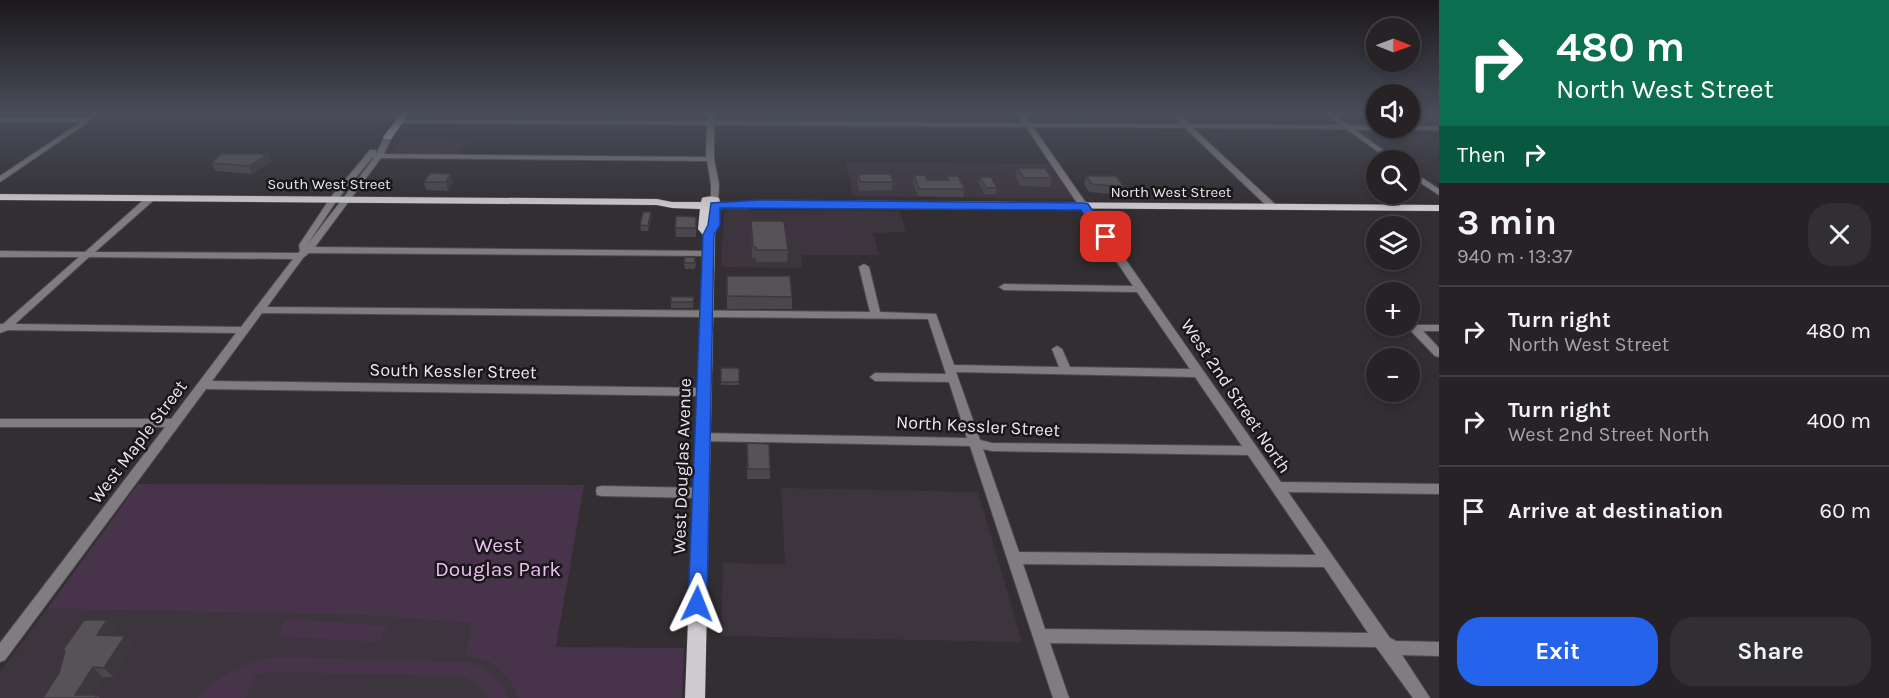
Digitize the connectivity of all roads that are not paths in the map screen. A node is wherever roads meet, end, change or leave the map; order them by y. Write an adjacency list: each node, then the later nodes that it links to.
1 (49, 147): 13 (street)
2 (378, 147): 7 (street, West Maple Street)
3 (383, 147): 8 (street, West Maple Street)
4 (710, 147): 9 (street, West Douglas Avenue)
5 (1043, 147): 20 (street, West 2nd Street North)
6 (1209, 147): 21 (street)
7 (369, 156): 8 (street); 10 (street, West Maple Street)
8 (379, 156): 9 (street); 11 (street, West Maple Street)
9 (710, 159): 19 (street, West Douglas Avenue)
10 (352, 176): 11 (street); 17 (street, West Maple Street)
11 (364, 176): 18 (street, West Maple Street)
12 (1420, 179): 14 (street)
13 (0, 180)
14 (1439, 193)
15 (0, 197): 16 (main road, South West Street)
16 (151, 198): 17 (main road, South West Street); 26 (street)
17 (334, 199): 18 (main road, South West Street); 23 (street, West Maple Street)
18 (348, 199): 19 (main road, South West Street); 23 (street, West Maple Street)
19 (710, 203): 20 (main road, North West Street); 25 (main road, West Douglas Avenue)
20 (1084, 206): 21 (main road, North West Street); 29 (street, West 2nd Street North)
21 (1273, 207): 22 (main road, North West Street)
22 (1439, 208)
23 (302, 253): 25 (street); 26 (street); 30 (street, West Maple Street)
24 (0, 254): 26 (street)
25 (708, 254): 31 (main road, West Douglas Avenue)
26 (86, 255): 34 (street)
27 (864, 267): 32 (street)
28 (1004, 287): 29 (street)
29 (1141, 288): 40 (street, West 2nd Street North)
30 (259, 310): 31 (street); 35 (street, West Maple Street)
31 (706, 315): 32 (street); 43 (main road, West Douglas Avenue)
32 (876, 316): 39 (street)
33 (1439, 328): 37 (street)
34 (2, 329): 35 (street)
35 (244, 330): 42 (street, West Maple Street)
36 (1057, 349): 38 (street)
37 (1439, 354)
38 (1066, 370): 39 (street); 40 (street)
39 (952, 373): 41 (street); 47 (street)
40 (1198, 373): 48 (street, West 2nd Street North)
41 (875, 377)
42 (202, 385): 43 (street, South Kessler Street); 45 (street, West Maple Street)
43 (704, 392): 46 (main road, West Douglas Avenue)
44 (0, 423): 45 (street)
45 (174, 423): 58 (street, West Maple Street)
46 (702, 437): 47 (street, North Kessler Street); 52 (main road, West Douglas Avenue)
47 (975, 444): 48 (street, North Kessler Street); 53 (street)
48 (1252, 451): 49 (street, West 2nd Street North)
49 (1277, 488): 50 (street); 54 (street, West 2nd Street North)
50 (1439, 489)
51 (602, 491): 52 (street)
52 (701, 493): 59 (main road, West Douglas Avenue)
53 (1013, 558): 54 (street); 55 (street)
54 (1327, 561): 56 (street, West 2nd Street North)
55 (1040, 636): 56 (street); 60 (street)
56 (1384, 643): 57 (street); 61 (street, West 2nd Street North)
57 (1439, 649)
58 (0, 654)
59 (695, 698)
60 (1061, 698)
61 (1422, 698)

